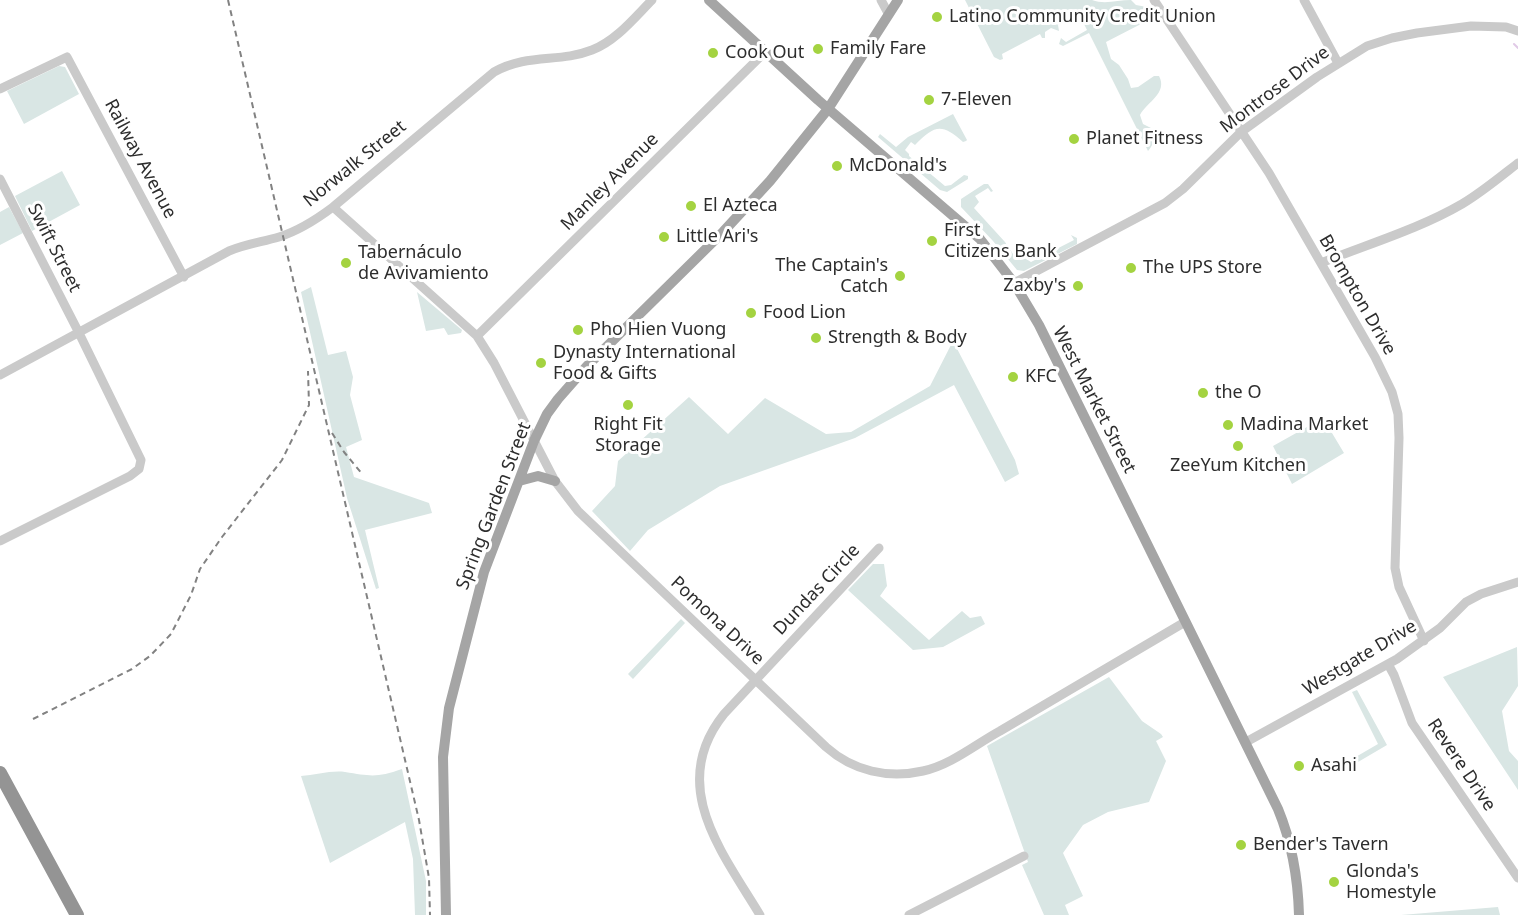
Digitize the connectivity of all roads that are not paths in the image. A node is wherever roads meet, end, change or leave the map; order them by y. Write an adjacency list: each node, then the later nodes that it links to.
1 (652, 0): 16 (street, Norwalk Street)
2 (709, 0): 9 (main road, West Market Street)
3 (881, 0): 7 (street)
4 (898, 0): 7 (main road, Spring Garden Street)
5 (1154, 0): 13 (street, Brompton Drive)
6 (1304, 0): 10 (street)
7 (888, 13): 12 (main road, Spring Garden Street)
8 (1518, 31): 10 (street, Montrose Drive)
9 (765, 52): 12 (main road, West Market Street); 21 (street, Manley Avenue)
10 (1338, 63): 13 (street, Montrose Drive)
11 (0, 89): 18 (street, Railway Avenue)
12 (828, 109): 19 (main road, West Market Street); 23 (main road, Spring Garden Street)
13 (1241, 132): 17 (street, Brompton Drive); 19 (street, Montrose Drive)
14 (1518, 163): 17 (street)
15 (0, 179): 20 (street, Swift Street)
16 (333, 207): 18 (street, Norwalk Street); 21 (street, Pomona Drive)
17 (1321, 262): 30 (street, Brompton Drive)
18 (184, 277): 20 (street, Norwalk Street)
19 (1014, 283): 29 (main road, West Market Street)
20 (79, 333): 22 (street, Norwalk Street); 26 (street, Swift Street)
21 (477, 336): 23 (street, Pomona Drive)
22 (0, 375)
23 (534, 441): 24 (main road, Spring Garden Street); 25 (street, Pomona Drive)
24 (519, 481): 25 (main road); 38 (main road, Spring Garden Street)
25 (555, 481): 32 (street, Pomona Drive)
26 (0, 541)
27 (879, 548): 32 (street, Dundas Circle)
28 (1518, 582): 30 (street, Westgate Drive)
29 (1185, 622): 32 (street, Pomona Drive); 33 (main road, West Market Street)
30 (1424, 641): 31 (street, Westgate Drive)
31 (1388, 664): 33 (street, Westgate Drive); 36 (street, Revere Drive)
32 (756, 680): 39 (street, Dundas Circle)
33 (1246, 742): 41 (main road, West Market Street)
34 (0, 772): 37 (highway)
35 (1024, 856): 40 (street)
36 (1518, 878)
37 (77, 915)
38 (446, 915)
39 (760, 915)
40 (909, 915)
41 (1299, 915)

